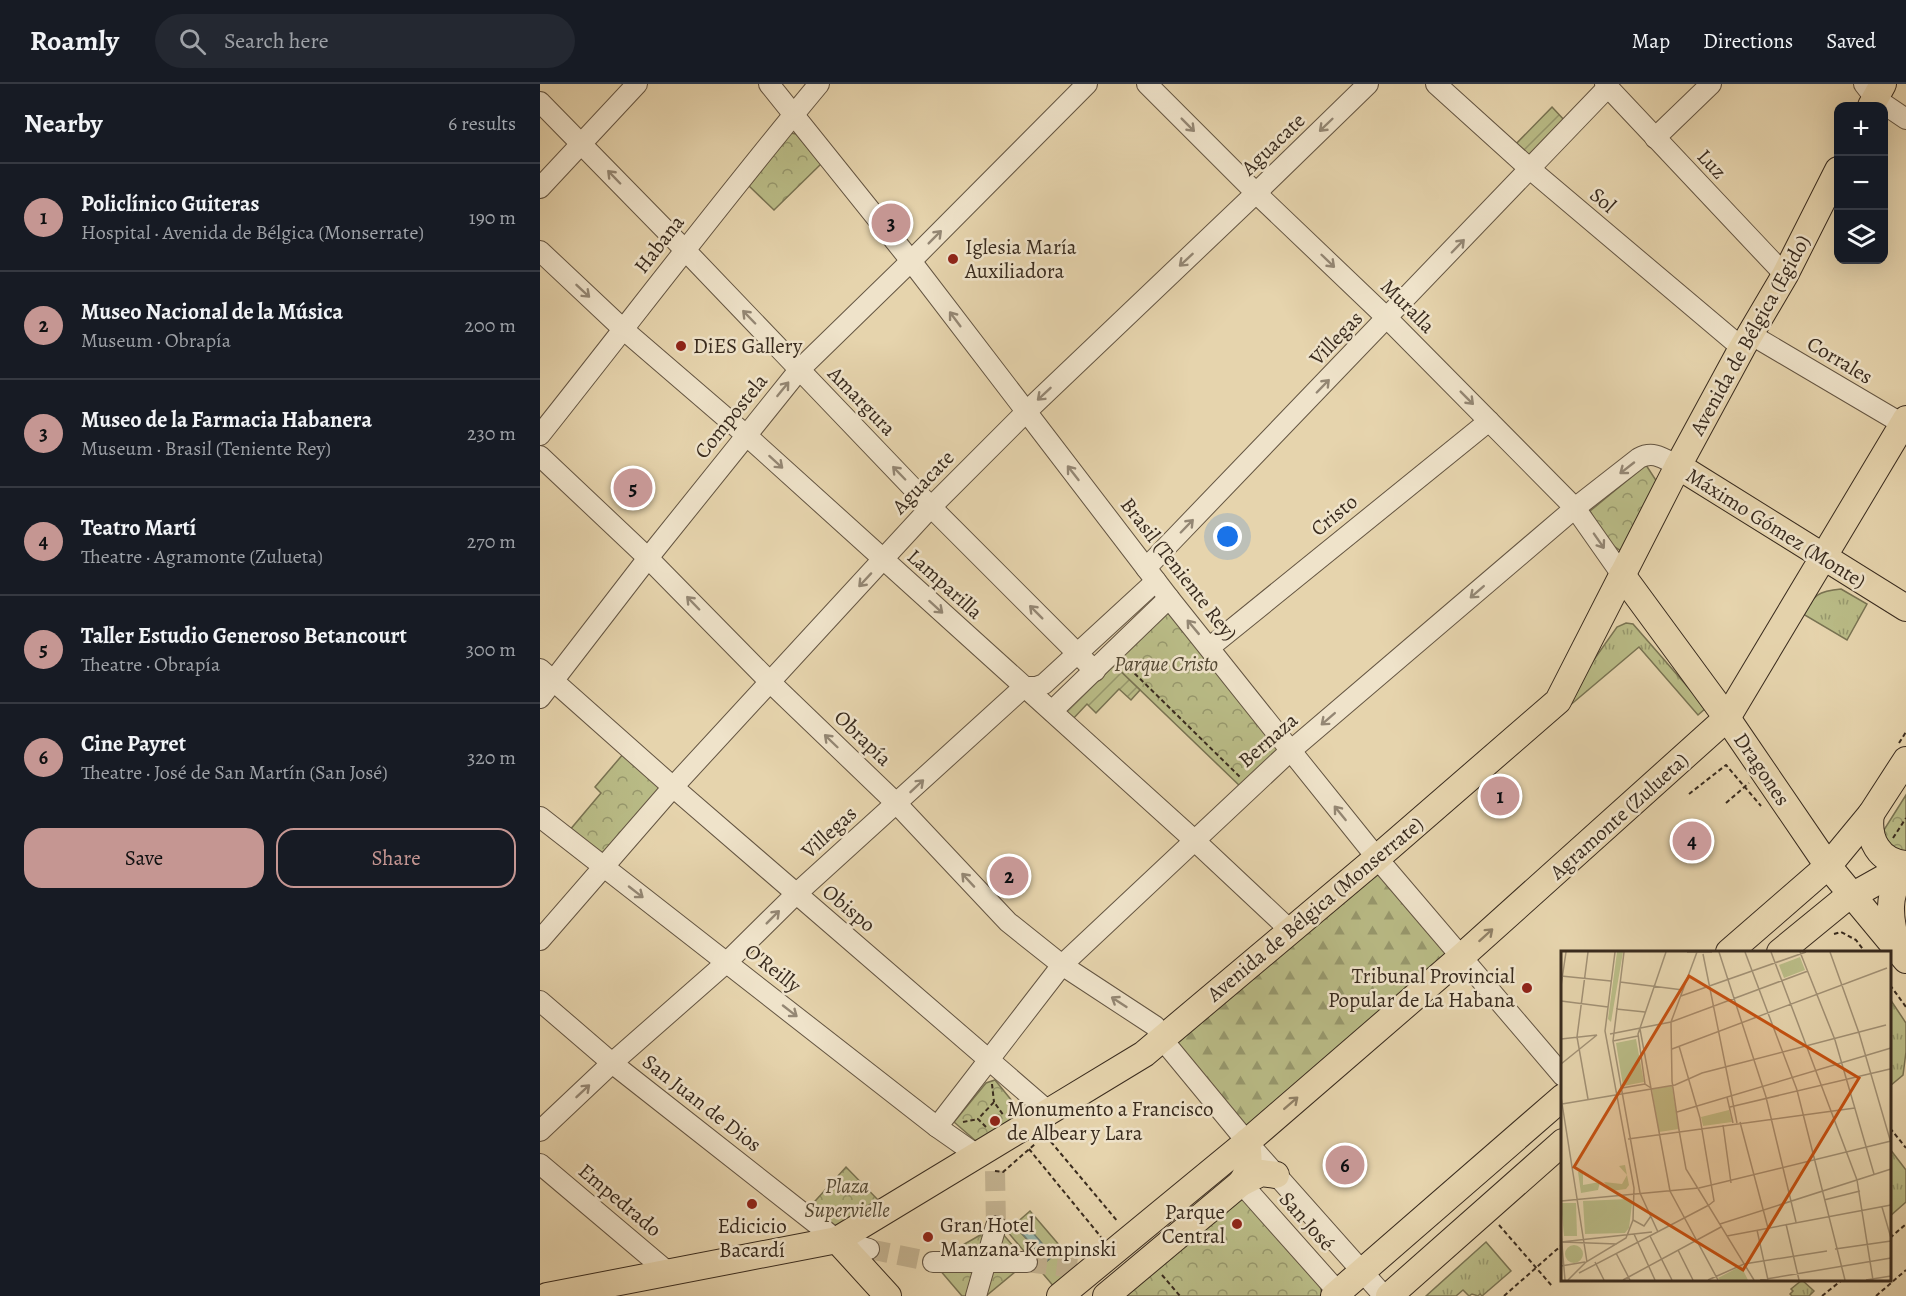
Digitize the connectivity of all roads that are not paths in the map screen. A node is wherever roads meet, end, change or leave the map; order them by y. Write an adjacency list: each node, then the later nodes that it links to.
1 (637, 84): 15 (street)
2 (769, 84): 12 (street, Brasil (Teniente Rey))
3 (819, 84): 12 (street, Habana)
4 (1086, 84): 22 (street, Compostela, one-way to 4)
5 (1147, 84): 19 (street, Muralla, one-way to 19)
6 (1368, 84): 19 (street, Aguacate, one-way to 19)
7 (1436, 84): 16 (street, Sol)
8 (1710, 84): 14 (street)
9 (1607, 86): 14 (street, Luz); 16 (street, Villegas)
10 (1873, 93): 13 (street)
11 (540, 102): 15 (street, Amargura)
12 (793, 115): 20 (street, Habana); 22 (street, Brasil (Teniente Rey))
13 (1906, 119)
14 (1655, 138): 23 (street, Luz)
15 (581, 143): 18 (street); 20 (street, Amargura, one-way to 15)
16 (1530, 169): 24 (street, Villegas, one-way to 16); 26 (street, Sol)
17 (1834, 181): 23 (main road, Avenida de Bélgica (Egido))
18 (540, 188)
19 (1256, 194): 24 (street, Muralla, one-way to 24); 28 (street, Aguacate, one-way to 28)
20 (685, 250): 25 (street, Habana); 27 (street, Amargura, one-way to 20)
21 (540, 251): 25 (street, Lamparilla, one-way to 25)
22 (911, 261): 27 (street, Compostela); 28 (street, Brasil (Teniente Rey), one-way to 22)
23 (1785, 275): 26 (main road, Avenida de Bélgica (Egido))
24 (1388, 319): 29 (street, Muralla, one-way to 29); 41 (street, Villegas, one-way to 24)
25 (624, 330): 31 (street, Habana); 32 (street, Lamparilla)
26 (1746, 341): 30 (street, Corrales); 34 (main road, Avenida de Bélgica (Egido))
27 (799, 370): 32 (street, Compostela, one-way to 27); 35 (street, Amargura, one-way to 27)
28 (1026, 412): 35 (street, Aguacate); 41 (street, Brasil (Teniente Rey), one-way to 28)
29 (1489, 421): 36 (street, Muralla); 46 (street, Cristo)
30 (1905, 423): 38 (main road, Agramonte (Zulueta))
31 (540, 435)
32 (746, 435): 37 (street, Compostela); 39 (street, Lamparilla, one-way to 39)
33 (540, 456): 37 (street, Obrapía)
34 (1678, 466): 36 (street, Bernaza, one-way to 36); 38 (main road, Máximo Gómez (Monte)); 42 (main road, Avenida de Bélgica (Monserrate))
35 (931, 507): 39 (street, Aguacate); 47 (street, Amargura, one-way to 35)
36 (1575, 508): 42 (street, Muralla, one-way to 42); 55 (street, Bernaza, one-way to 55)
37 (648, 558): 49 (street, Compostela); 50 (street, Obrapía, one-way to 37)
38 (1822, 558): 40 (main road, Máximo Gómez (Monte)); 43 (main road, Agramonte (Zulueta))
39 (883, 560): 50 (street, Aguacate, one-way to 50); 51 (street, Lamparilla, one-way to 51)
40 (1848, 573): 43 (main road); 45 (main road, Máximo Gómez (Monte))
41 (1151, 575): 44 (street, Brasil (Teniente Rey)); 47 (street, Villegas)
42 (1622, 575): 54 (main road, Dragones); 62 (main road, Avenida de Bélgica (Monserrate))
43 (1808, 582): 54 (main road, Agramonte (Zulueta))
44 (1169, 598): 46 (street, Brasil (Teniente Rey), one-way to 44); 48 (street)
45 (1906, 608)
46 (1210, 646): 55 (street, Brasil (Teniente Rey))
47 (1078, 653): 48 (street, Amargura); 51 (street, Villegas)
48 (1095, 670): 53 (street)
49 (547, 675): 52 (street, Compostela); 57 (street, Obispo)
50 (771, 683): 57 (street, Aguacate); 58 (street, Obrapía, one-way to 50)
51 (1024, 687): 53 (street, Lamparilla); 58 (street, Villegas, one-way to 51)
52 (540, 698)
53 (1055, 714): 61 (street, Lamparilla)
54 (1728, 718): 63 (main road, Dragones); 74 (main road, Agramonte (Zulueta), one-way to 54)
55 (1291, 751): 61 (street, Bernaza); 62 (street, Brasil (Teniente Rey), one-way to 55)
56 (1906, 760): 59 (main road)
57 (673, 787): 64 (street, Aguacate); 66 (street, Obispo)
58 (897, 804): 66 (street, Villegas); 76 (street, Obrapía, one-way to 58)
59 (1871, 814): 63 (main road); 65 (main road)
60 (540, 817): 64 (street, O'Reilly)
61 (1194, 840): 69 (street, Lamparilla); 76 (street, Bernaza)
62 (1377, 858): 69 (main road, Avenida de Bélgica (Monserrate)); 74 (street, Brasil (Teniente Rey))
63 (1828, 866): 67 (main road, Dragones); 71 (main road)
64 (603, 867): 70 (street, Aguacate); 75 (street, O'Reilly, one-way to 75)
65 (1906, 868): 67 (main road); 73 (main road)
66 (796, 894): 75 (street, Villegas, one-way to 66); 79 (street, Obispo)
67 (1852, 895): 68 (main road); 73 (main road, Dragones)
68 (1832, 923): 72 (main road); 73 (main road)
69 (1290, 930): 78 (main road, Avenida de Bélgica (Monserrate))
70 (540, 940)
71 (1730, 951)
72 (1782, 951)
73 (1902, 954)
74 (1460, 958): 81 (street, Brasil (Teniente Rey)); 86 (main road, Agramonte (Zulueta), one-way to 74)
75 (727, 962): 80 (street, Villegas); 84 (street, O'Reilly, one-way to 84)
76 (1062, 965): 78 (street, Obrapía, one-way to 76); 79 (street, Bernaza)
77 (540, 1001): 80 (street, San Juan de Dios)
78 (1162, 1039): 83 (main road, Avenida de Bélgica (Monserrate)); 86 (street, Obrapía)
79 (990, 1059): 83 (street, Obispo); 84 (street, Bernaza)
80 (612, 1063): 85 (street, Villegas, one-way to 80); 93 (street, San Juan de Dios)
81 (1561, 1074)
82 (1561, 1098): 98 (main road)
83 (1046, 1123): 88 (main road, Avenida de Bélgica (Monserrate))
84 (937, 1127): 88 (street, O'Reilly)
85 (540, 1131)
86 (1246, 1142): 90 (street, Obrapía); 91 (main road); 105 (main road, Agramonte (Zulueta))
87 (1561, 1144): 108 (main road)
88 (986, 1163): 93 (main road, Avenida de Bélgica (Monserrate))
89 (540, 1164): 99 (street, Empedrado)
90 (1276, 1175): 91 (main road); 98 (street, Obrapía)
91 (1241, 1183): 101 (street, San José); 106 (main road)
92 (996, 1227): 95 (street)
93 (837, 1240): 94 (street); 99 (main road); 103 (main road)
94 (869, 1249)
95 (987, 1260): 96 (street); 97 (street); 104 (street)
96 (933, 1262)
97 (1027, 1262)
98 (1357, 1265): 101 (main road); 107 (street, Obrapía)
99 (669, 1273): 100 (main road)
100 (635, 1288): 102 (main road)
101 (1336, 1294)
102 (547, 1296)
103 (888, 1296)
104 (976, 1296)
105 (1060, 1296)
106 (1106, 1296)
107 (1384, 1296)
108 (1389, 1296)

